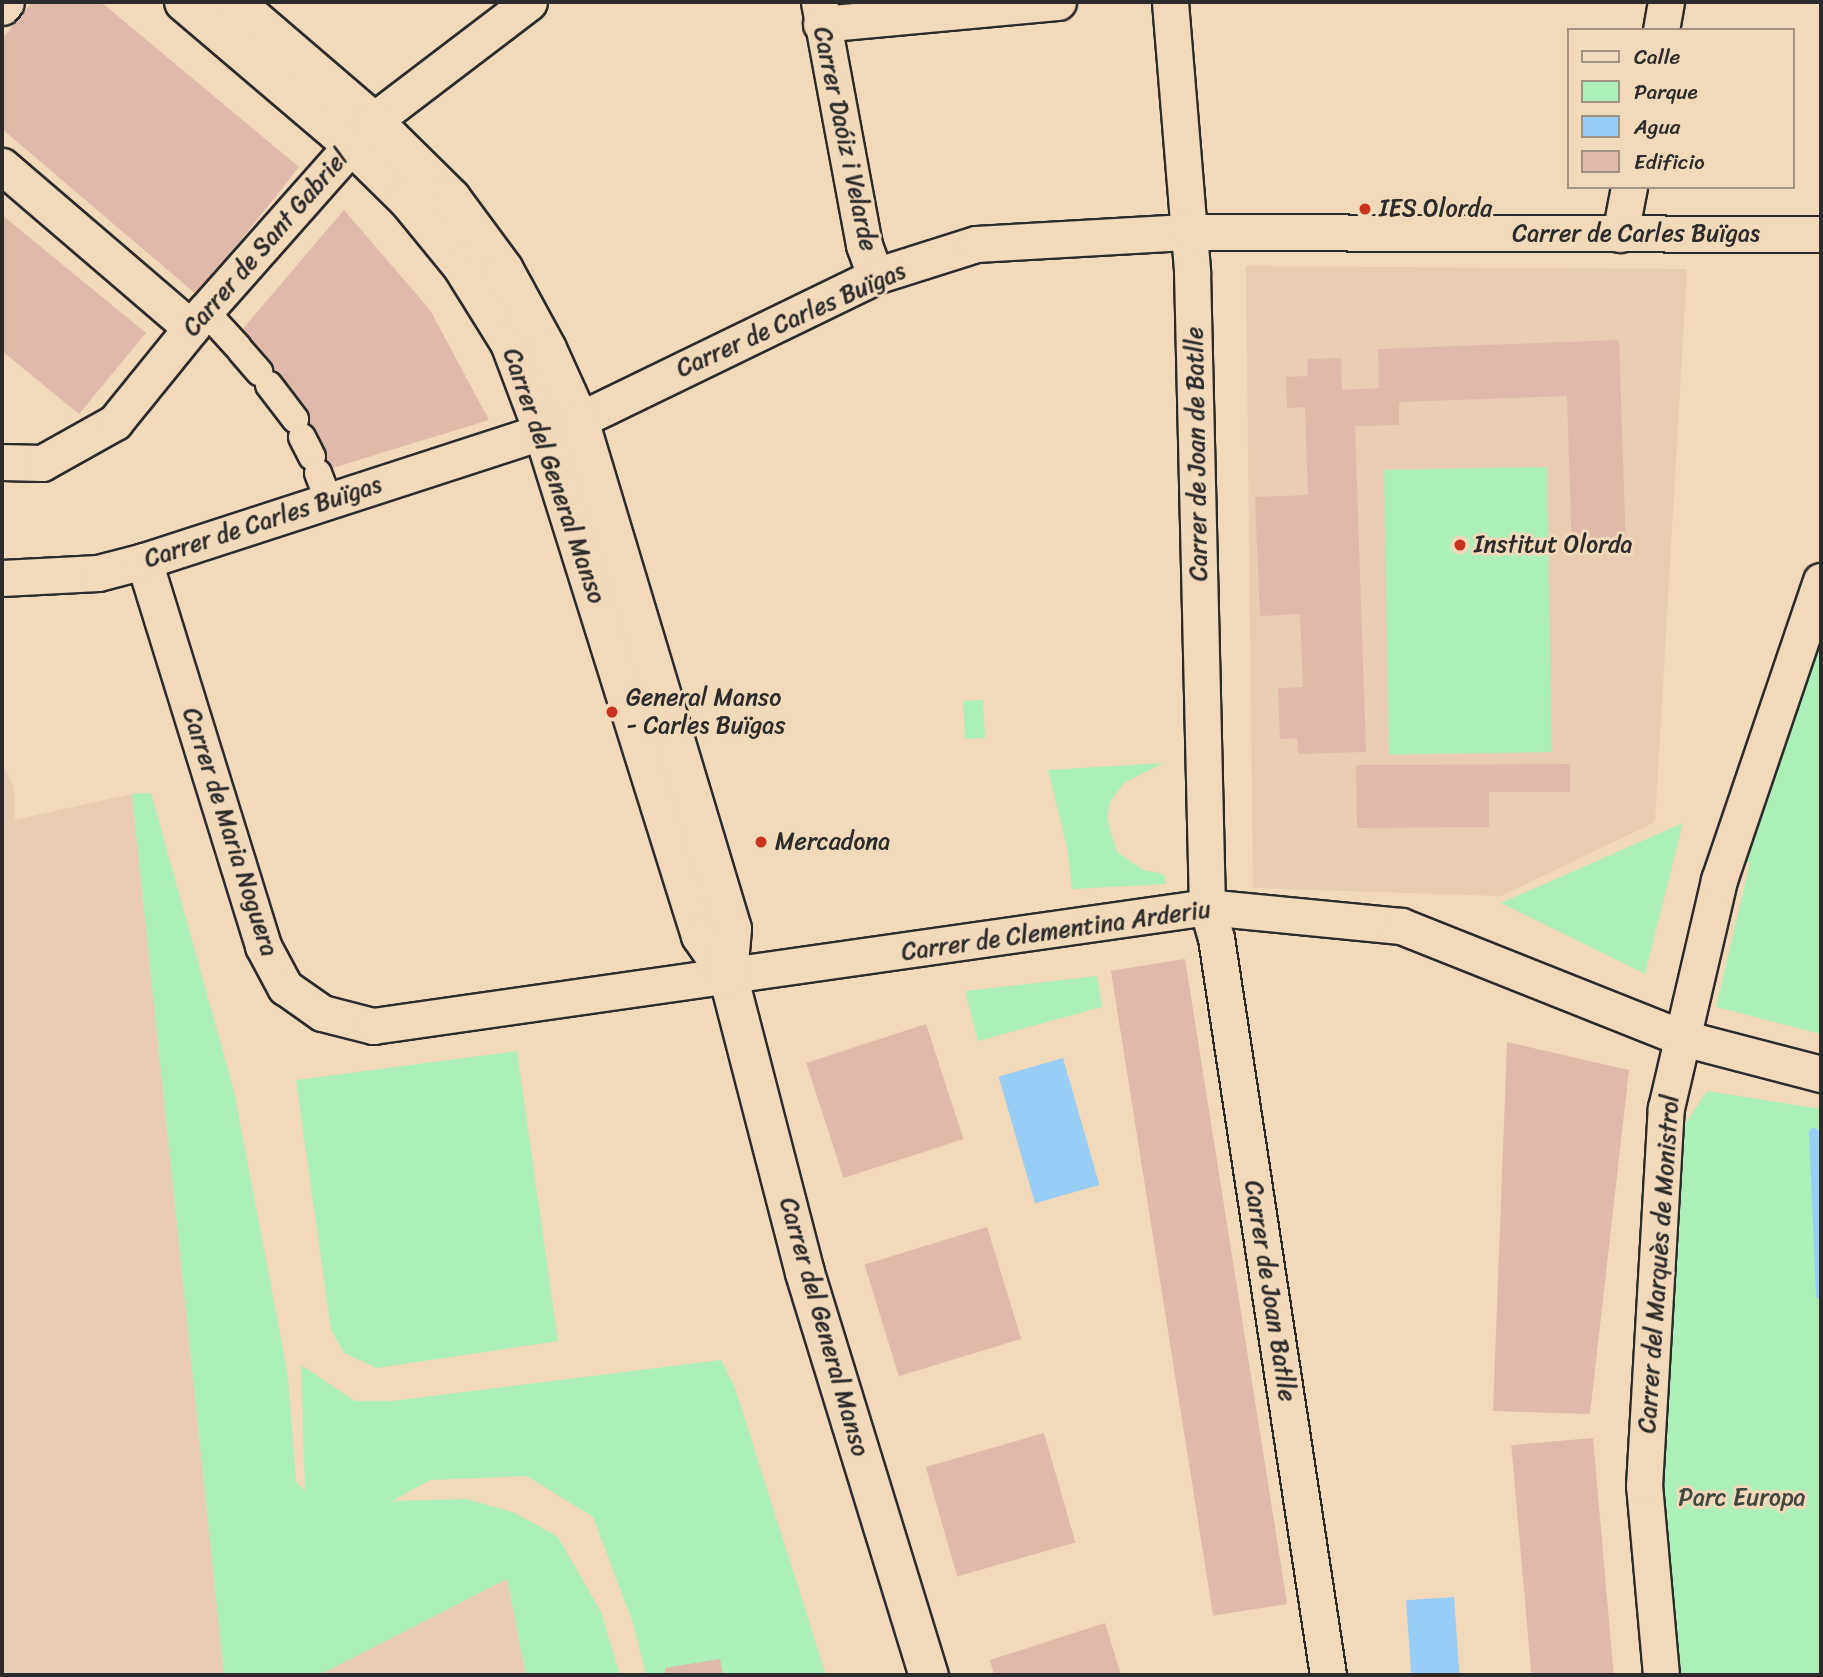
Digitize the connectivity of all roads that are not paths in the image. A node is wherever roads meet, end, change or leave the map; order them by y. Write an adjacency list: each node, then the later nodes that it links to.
1 (6, 2): 8 (street)
2 (184, 2): 11 (street, Carrer del General Manso)
3 (234, 2): 11 (street, Carrer del General Manso)
4 (529, 2): 11 (street, Carrer de Sant Gabriel)
5 (1058, 2): 9 (street)
6 (1170, 2): 14 (street, Carrer de Joan de Batlle)
7 (1666, 2): 10 (street)
8 (2, 7)
9 (820, 13): 17 (street, Carrer Daóiz i Velarde)
10 (1661, 28)
11 (363, 133): 18 (street, Carrer de Sant Gabriel); 19 (street, Carrer del General Manso)
12 (2, 166): 18 (street)
13 (1629, 189): 15 (street)
14 (1186, 232): 15 (street, Carrer de Carles Buïgas); 17 (street, Carrer de Carles Buïgas); 25 (street, Carrer de Joan de Batlle)
15 (1620, 234): 16 (street, Carrer de Carles Buïgas)
16 (1821, 234)
17 (875, 276): 19 (street, Carrer de Carles Buïgas)
18 (198, 319): 20 (street); 21 (street, Carrer de Sant Gabriel)
19 (561, 425): 20 (street, Carrer de Carles Buïgas); 26 (street, Carrer del General Manso)
20 (311, 457): 22 (street, Carrer de Carles Buïgas)
21 (2, 462)
22 (144, 561): 23 (street, Carrer de Carles Buïgas); 26 (street, Carrer de Maria Noguera)
23 (2, 578)
24 (1821, 581): 27 (street, Carrer del Marquès de Monistrol)
25 (1207, 907): 26 (street, Carrer de Clementina Arderiu); 27 (street, Carrer de Clementina Arderiu); 30 (street, Carrer de Joan Batlle)
26 (728, 975): 29 (street, Carrer del General Manso)
27 (1683, 1038): 28 (street, Carrer de Clementina Arderiu); 31 (street, Carrer del Marquès de Monistrol)
28 (1821, 1074)
29 (929, 1675)
30 (1328, 1675)
31 (1661, 1675)

